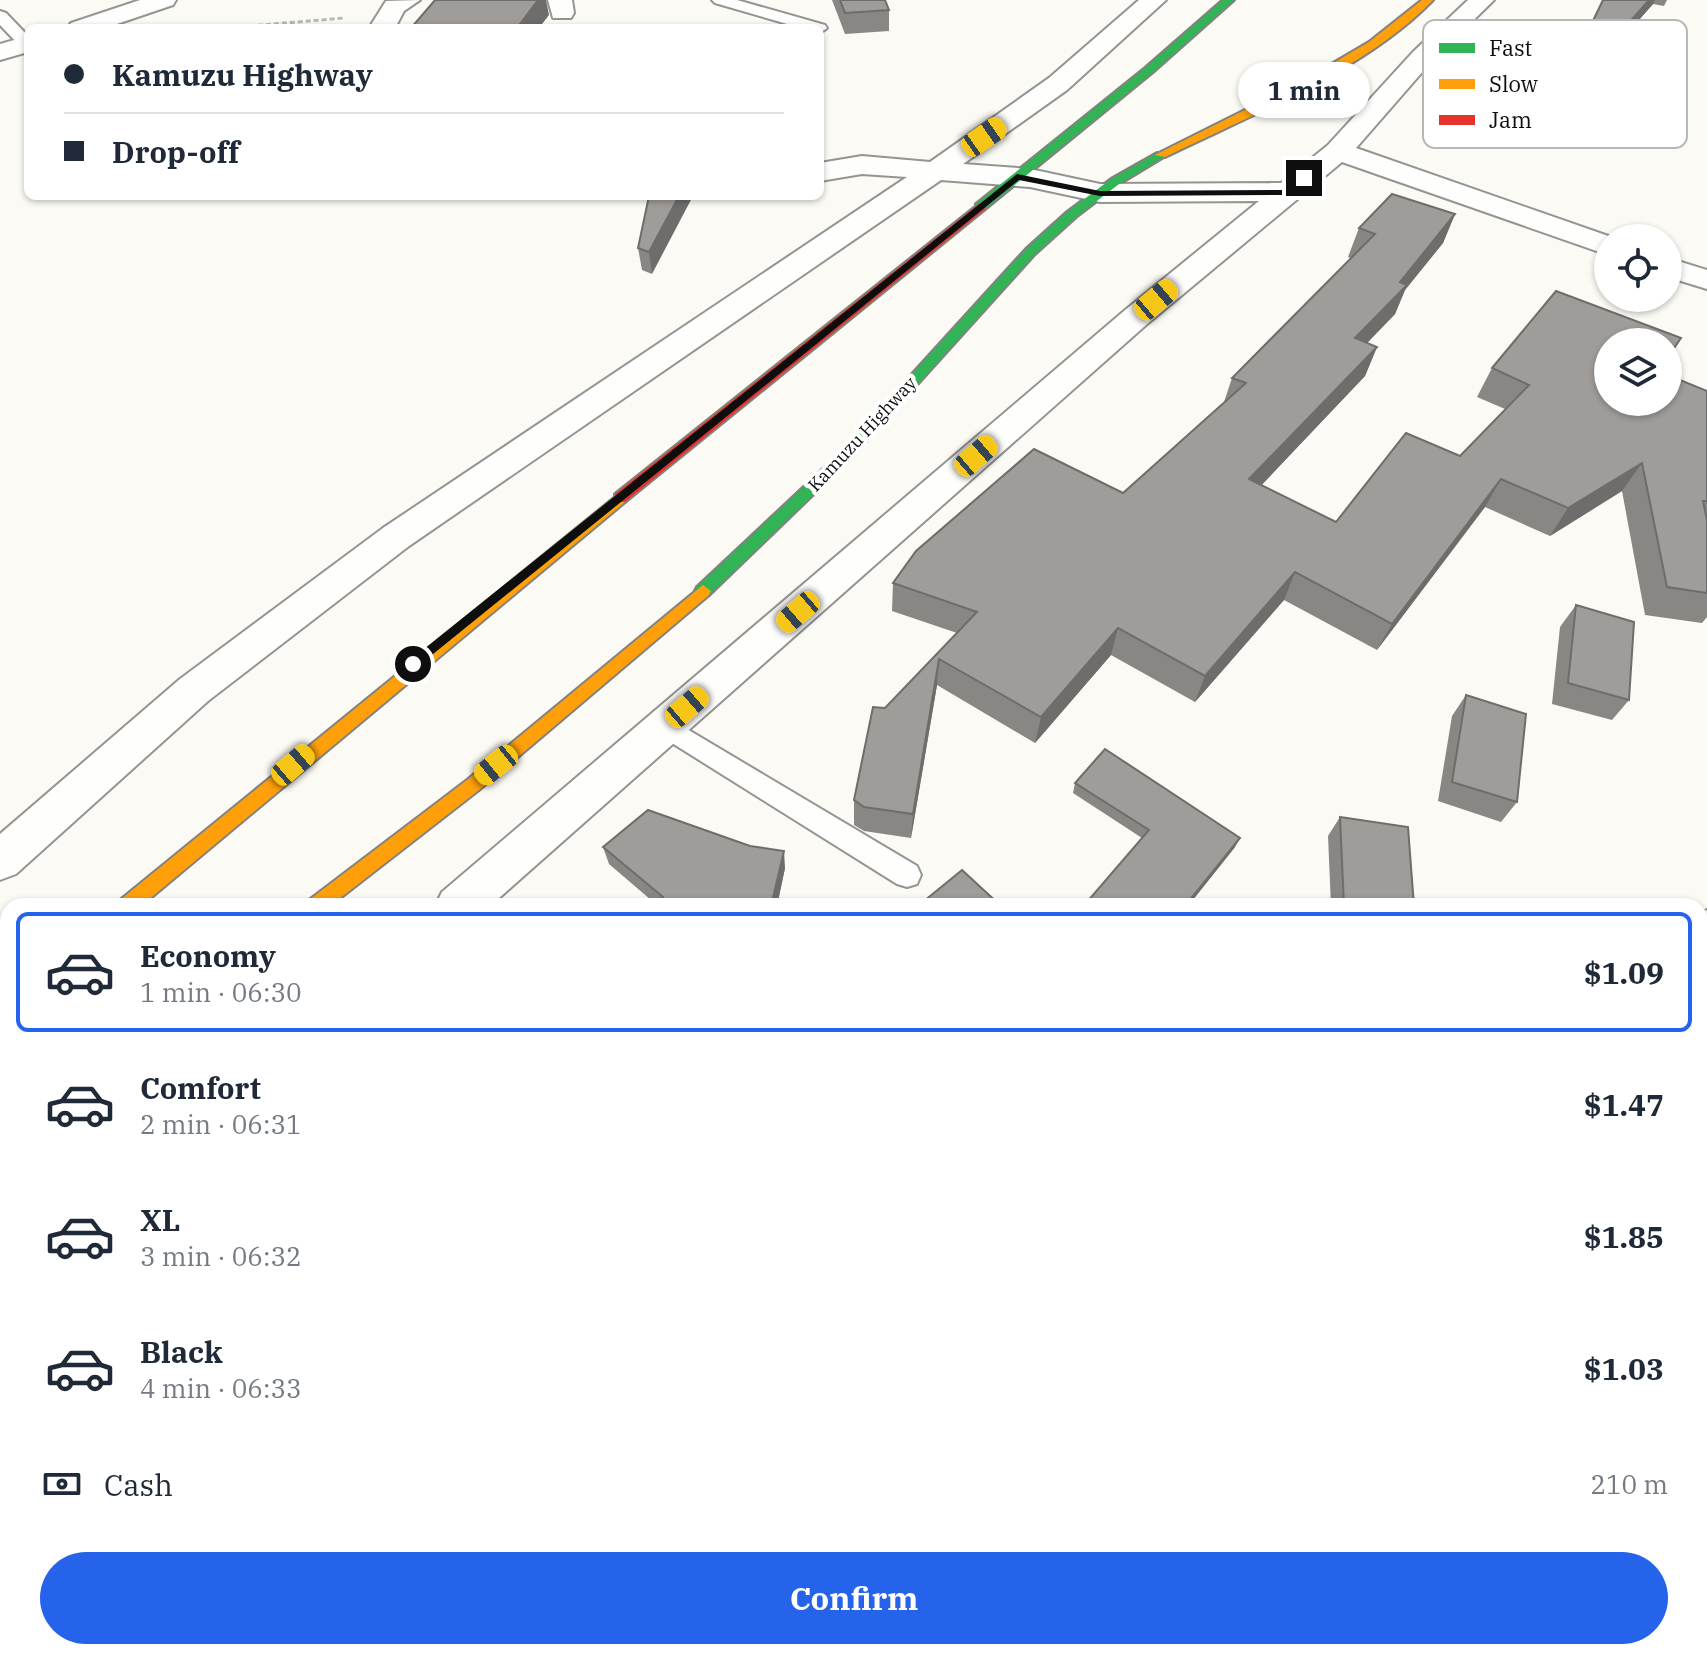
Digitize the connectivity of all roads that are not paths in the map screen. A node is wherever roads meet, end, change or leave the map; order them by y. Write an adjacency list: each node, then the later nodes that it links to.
1 (164, 0): 10 (street)
2 (720, 0): 12 (lane)
3 (1154, 0): 19 (street)
4 (1229, 0): 20 (highway)
5 (1428, 0): 22 (highway, Kamuzu Highway)
6 (1482, 0): 9 (street)
7 (401, 3): 11 (street)
8 (0, 16): 13 (lane)
9 (1461, 20)
10 (93, 24)
11 (385, 24)
12 (806, 24)
13 (24, 41)
14 (24, 45): 15 (street)
15 (0, 52)
16 (1423, 56): 17 (street)
17 (1338, 151): 21 (street); 23 (street)
18 (824, 171): 19 (street)
19 (935, 171): 20 (street); 27 (street)
20 (1017, 177): 22 (street); 29 (highway)
21 (1288, 192): 22 (street); 26 (street)
22 (1100, 193): 30 (highway, Kamuzu Highway)
23 (1594, 241)
24 (1682, 272): 25 (street)
25 (1707, 280)
26 (665, 726): 28 (lane); 31 (street)
27 (0, 861)
28 (907, 875)
29 (137, 898)
30 (326, 898)
31 (467, 898)

